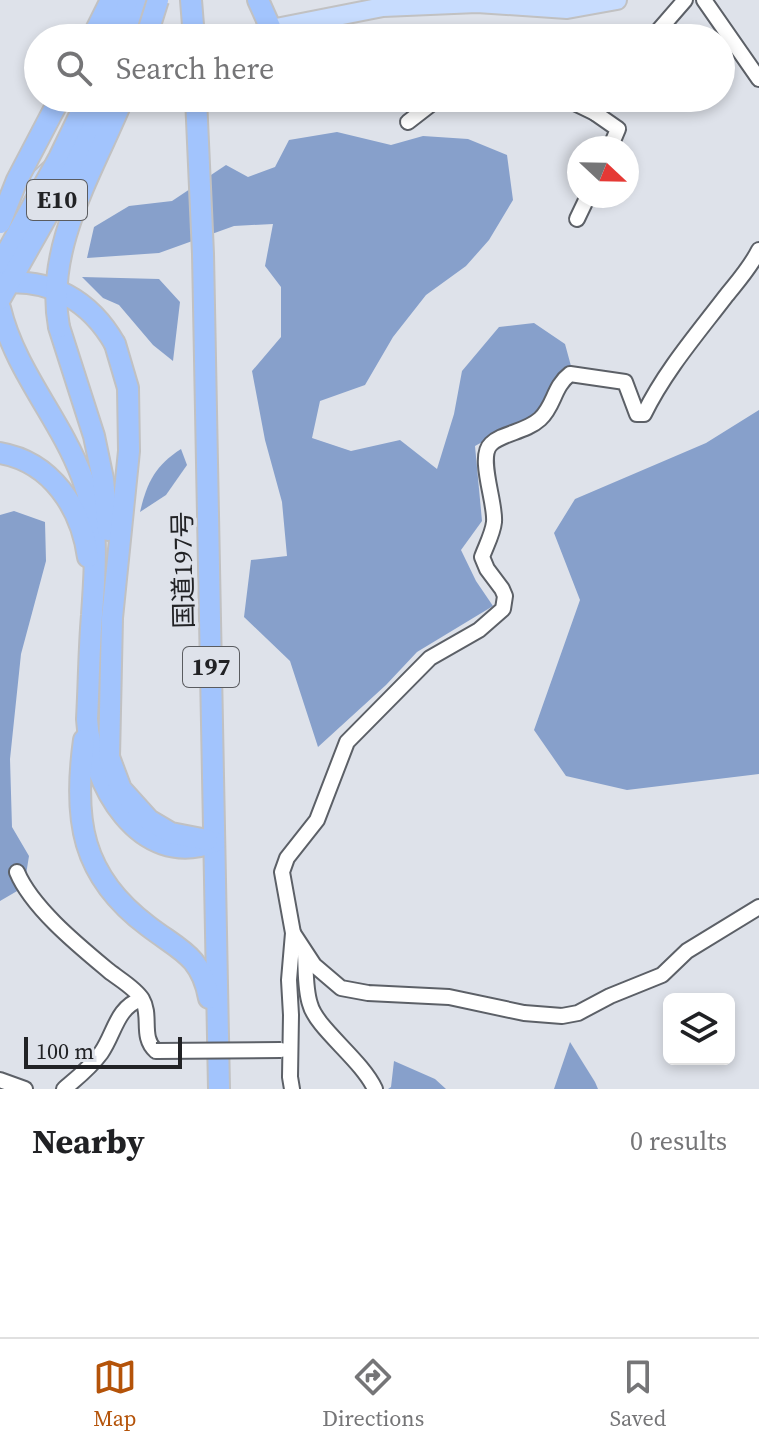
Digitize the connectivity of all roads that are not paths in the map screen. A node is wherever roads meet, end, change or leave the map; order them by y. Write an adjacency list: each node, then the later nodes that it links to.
1 (111, 0): 10 (highway)
2 (130, 0): 11 (highway)
3 (154, 0): 12 (highway); 13 (highway, bridge)
4 (191, 0): 14 (highway)
5 (258, 0): 15 (highway)
6 (617, 0): 9 (main road)
7 (685, 0): 17 (street)
8 (704, 0): 18 (street)
9 (382, 4): 16 (main road)
10 (99, 24)
11 (120, 24)
12 (141, 24)
13 (151, 24)
14 (193, 24)
15 (269, 24)
16 (293, 24)
17 (664, 24)
18 (721, 24)
19 (735, 45): 20 (street)
20 (759, 79)
21 (53, 112): 34 (highway, bridge)
22 (81, 112): 36 (highway, E10, bridge)
23 (100, 112): 38 (highway, E10, bridge)
24 (111, 112): 32 (main road)
25 (120, 112): 41 (highway, bridge)
26 (197, 112): 42 (highway, 国道197号 / 197)
27 (421, 112): 29 (street)
28 (595, 113): 30 (street)
29 (408, 122)
30 (615, 136)
31 (582, 208): 33 (street)
32 (0, 216)
33 (577, 219)
34 (0, 223)
35 (759, 250): 48 (street)
36 (0, 265)
37 (0, 283): 41 (highway, bridge)
38 (0, 299)
39 (0, 308): 41 (highway)
40 (0, 453): 41 (highway)
41 (102, 618): 43 (highway); 44 (highway)
42 (210, 646): 44 (highway); 45 (highway, 国道197号 / 197)
43 (87, 719): 45 (highway); 53 (highway)
44 (160, 828): 45 (highway)
45 (214, 842): 53 (highway, 国道197号 / 197)
46 (17, 872): 50 (street)
47 (759, 907): 49 (street)
48 (293, 933): 49 (street); 51 (street)
49 (305, 953): 57 (street)
50 (141, 999): 51 (street, bridge); 55 (street)
51 (286, 1050): 56 (street)
52 (0, 1080): 54 (street)
53 (219, 1085)
54 (25, 1089)
55 (64, 1089)
56 (292, 1089)
57 (375, 1089)

